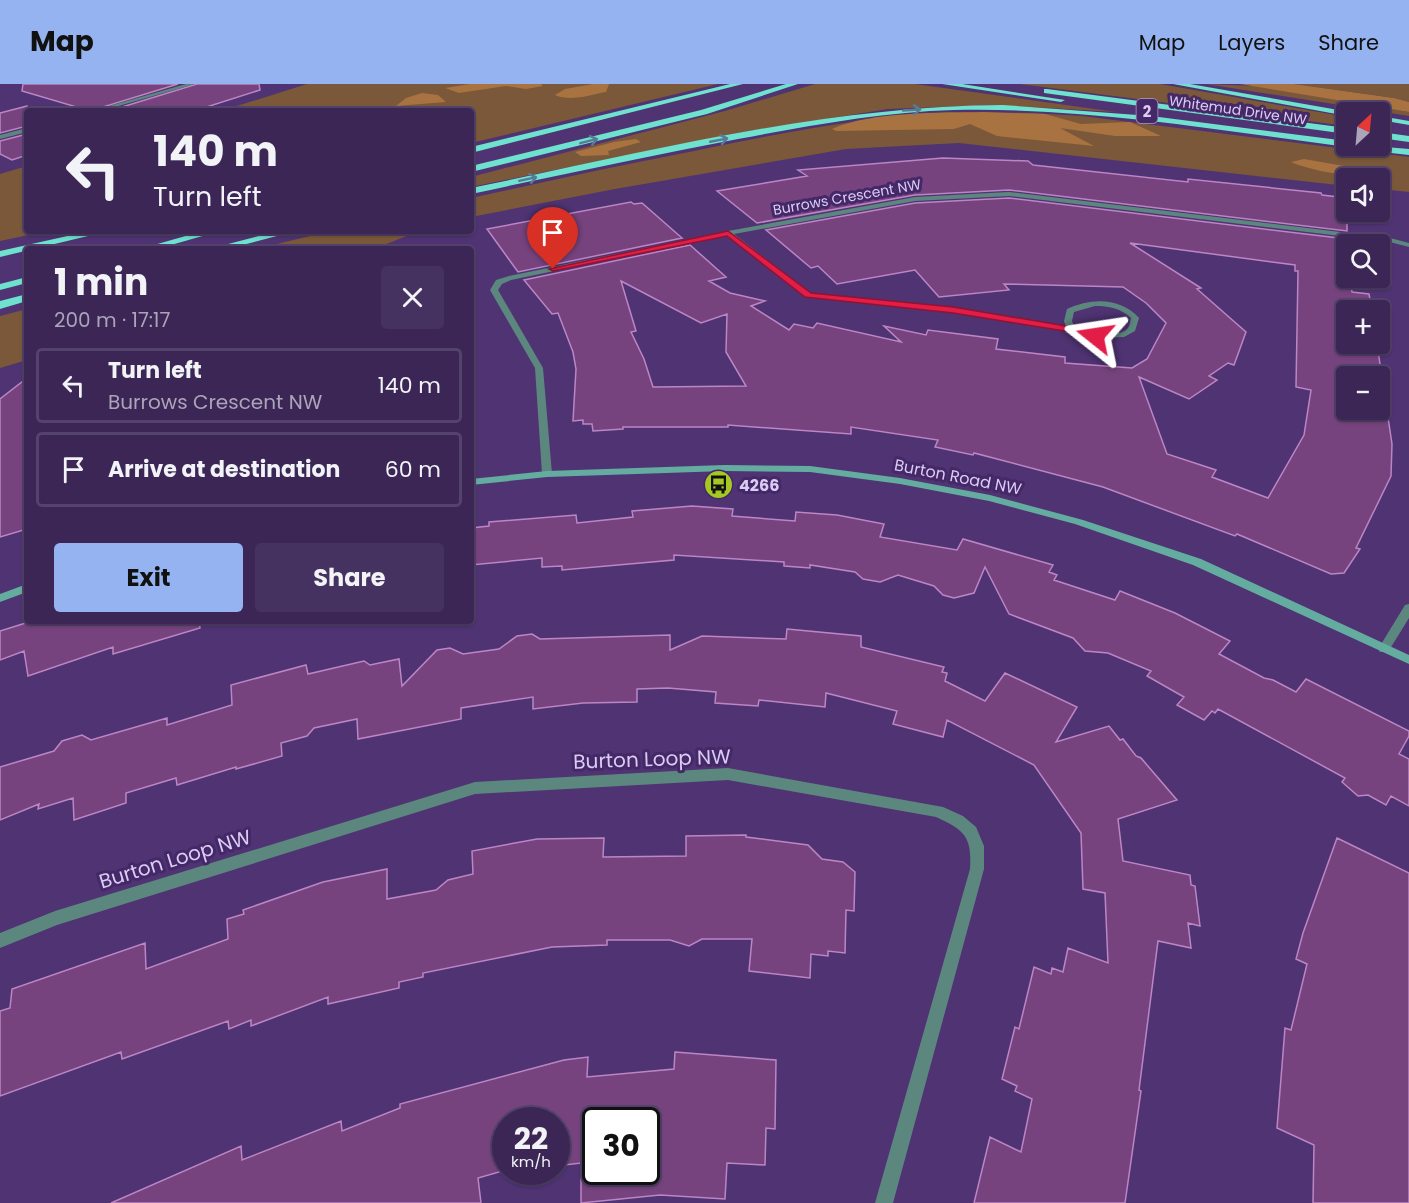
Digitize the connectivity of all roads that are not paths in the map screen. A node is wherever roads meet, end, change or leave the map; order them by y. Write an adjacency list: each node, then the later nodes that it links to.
1 (192, 84): 7 (street)
2 (739, 84): 20 (highway)
3 (794, 84): 23 (highway, one-way to 3)
4 (946, 84): 15 (highway, Whitemud Drive NW / 2)
5 (992, 84): 11 (highway)
6 (1177, 84): 8 (highway, Whitemud Drive NW)
7 (106, 108)
8 (1336, 112)
9 (1390, 120): 10 (highway)
10 (1409, 123)
11 (1336, 129)
12 (24, 131): 14 (street)
13 (1390, 136): 16 (highway)
14 (0, 137)
15 (1336, 137)
16 (1409, 139)
17 (1336, 143): 24 (highway, one-way to 17)
18 (1390, 143): 19 (highway)
19 (1409, 146)
20 (474, 149)
21 (1390, 150): 22 (highway)
22 (1409, 152)
23 (474, 168)
24 (474, 190)
25 (728, 233): 29 (street, Burrows Crescent NW); 39 (street); 40 (street, Burrows Crescent NW)
26 (90, 234): 30 (highway)
27 (203, 234): 31 (highway)
28 (278, 234): 32 (highway)
29 (1409, 245)
30 (36, 246)
31 (157, 246)
32 (227, 246)
33 (24, 249): 34 (highway)
34 (0, 254)
35 (24, 281): 36 (highway)
36 (0, 288)
37 (24, 298): 38 (highway)
38 (0, 305)
39 (1072, 330): 39 (street)
40 (547, 474): 41 (street, Burton Road NW); 45 (street, Burton Road NW)
41 (474, 482)
42 (24, 589): 43 (street)
43 (0, 598)
44 (1409, 608): 45 (street)
45 (1384, 648): 46 (street, Burton Road NW)
46 (1409, 660)
47 (0, 941): 48 (street, Burton Loop NW)
48 (884, 1203)

